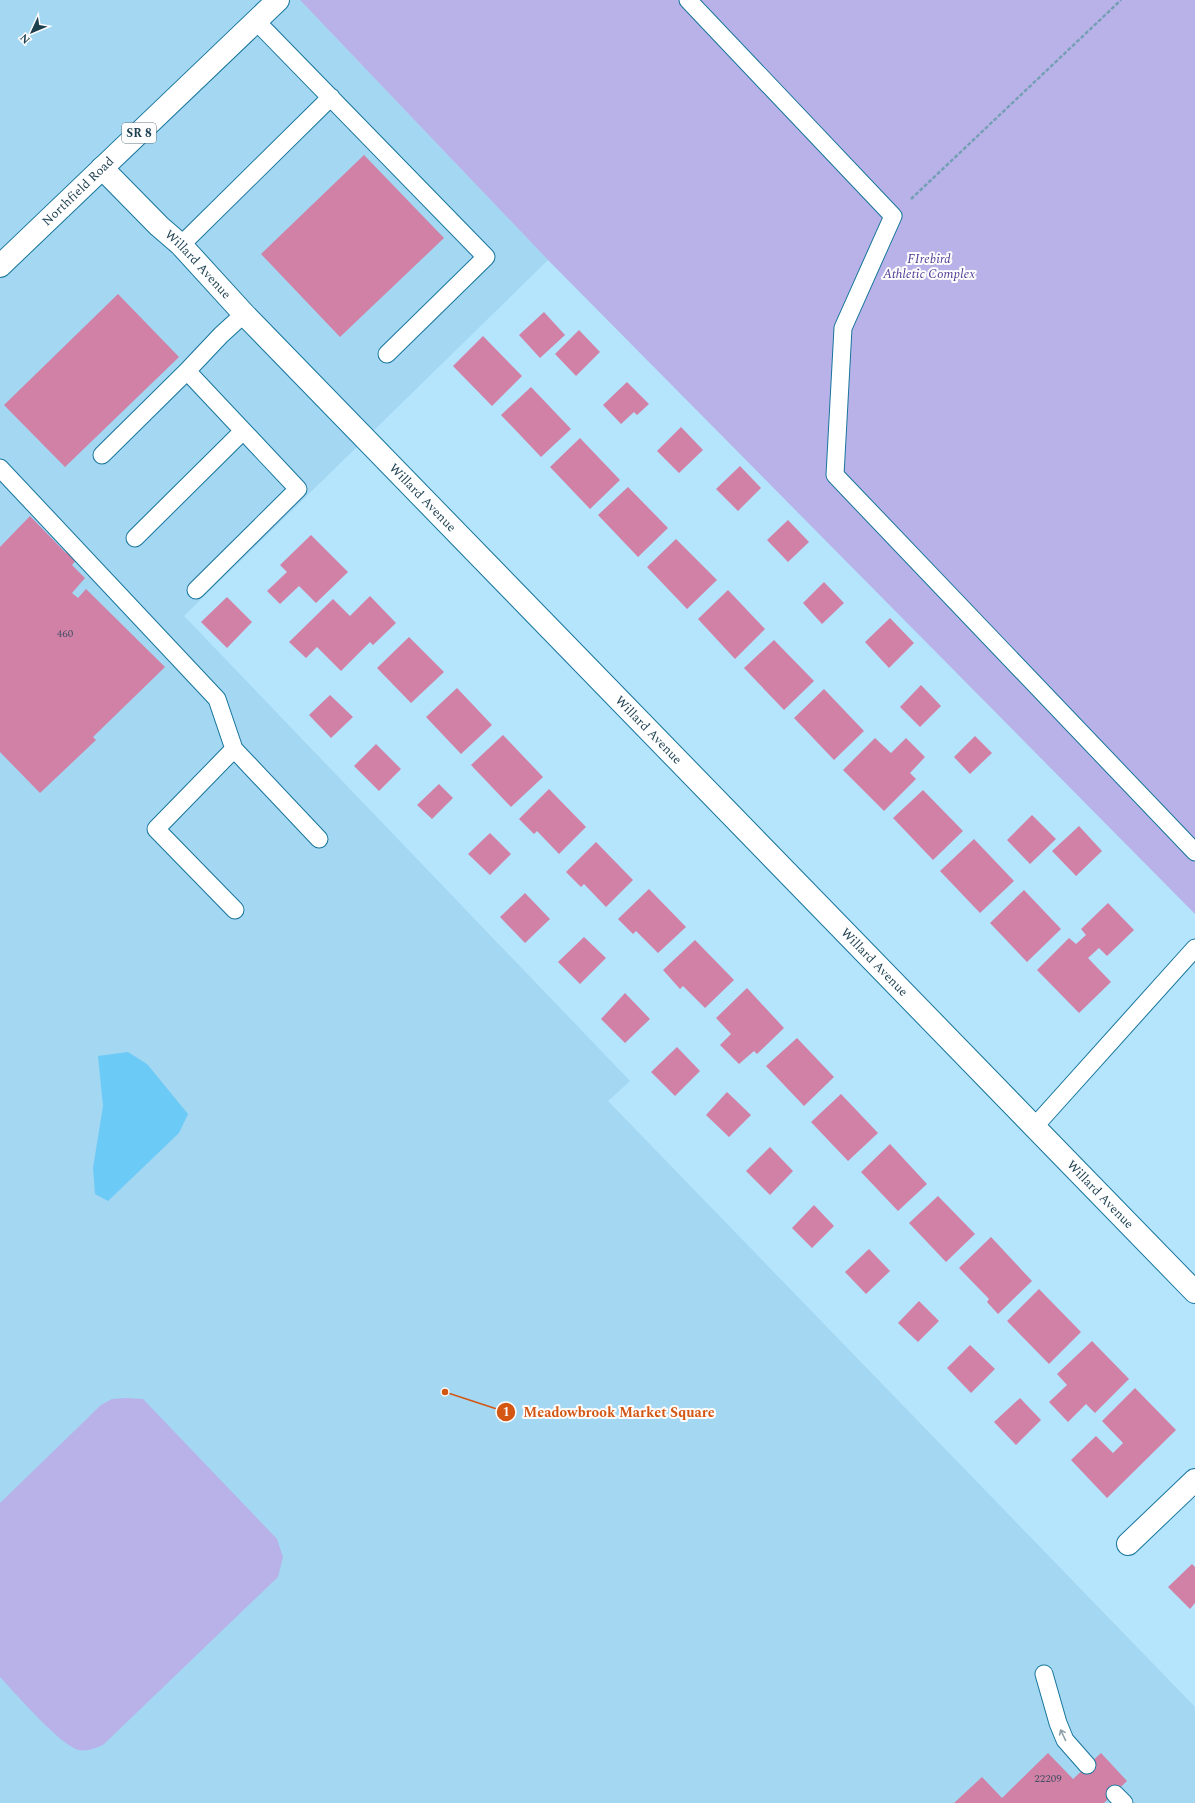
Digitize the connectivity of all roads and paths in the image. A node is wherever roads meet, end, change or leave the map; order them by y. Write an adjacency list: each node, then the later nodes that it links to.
1 (278, 0): 4 (street, Northfield Road / SR 8)
2 (688, 0): 7 (lane)
3 (1121, 0): 7 (path)
4 (256, 21): 5 (lane); 6 (street, Northfield Road / SR 8)
5 (331, 97): 8 (lane); 11 (lane)
6 (102, 168): 8 (street, Willard Avenue); 9 (street, Northfield Road / SR 8)
7 (893, 216): 20 (lane)
8 (180, 245): 10 (street, Willard Avenue)
9 (0, 266)
10 (244, 314): 12 (lane); 23 (street, Willard Avenue)
11 (387, 354)
12 (187, 371): 13 (lane); 14 (lane)
13 (243, 430): 16 (lane); 17 (lane)
14 (102, 455)
15 (0, 468): 18 (lane)
16 (135, 538)
17 (196, 590)
18 (234, 749): 19 (lane); 21 (lane)
19 (319, 839)
20 (1195, 852)
21 (235, 910)
22 (1195, 948): 23 (lane)
23 (1035, 1126): 24 (street, Willard Avenue)
24 (1195, 1292)
25 (1195, 1480): 26 (street)
26 (1128, 1544)
27 (1044, 1674): 28 (lane, one-way to 27)
28 (1087, 1765)

